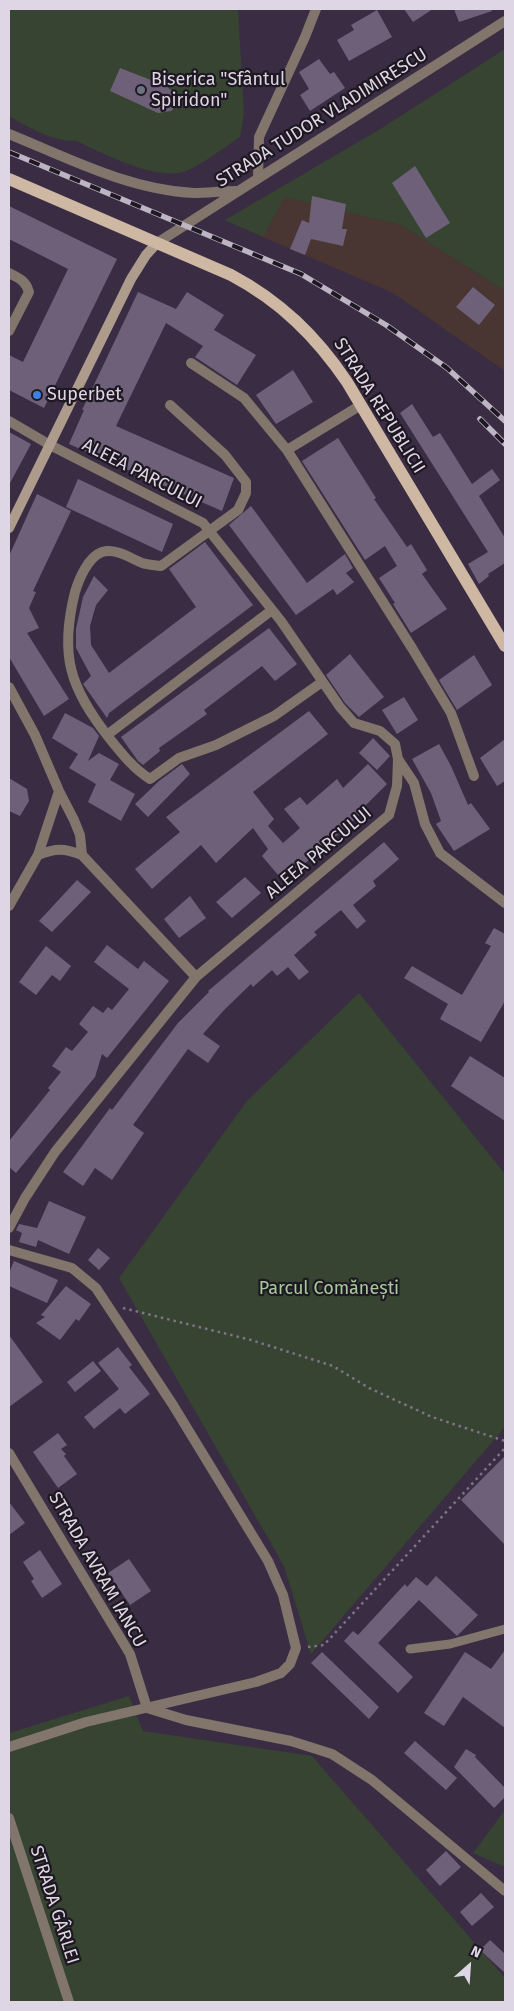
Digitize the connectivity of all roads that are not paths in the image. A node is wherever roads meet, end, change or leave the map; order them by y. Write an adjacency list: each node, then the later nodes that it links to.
1 (316, 9): 4 (street)
2 (505, 21): 4 (street, STRADA TUDOR VLADIMIRESCU)
3 (9, 134): 6 (street)
4 (258, 177): 6 (street, STRADA TUDOR VLADIMIRESCU)
5 (9, 179): 7 (main road, STRADA REPUBLICII)
6 (237, 191): 7 (street, STRADA TUDOR VLADIMIRESCU)
7 (157, 243): 12 (main road, STRADA REPUBLICII); 14 (street)
8 (9, 272): 9 (street)
9 (9, 331)
10 (191, 363): 15 (street)
11 (170, 405): 17 (street)
12 (360, 405): 15 (street); 19 (main road, STRADA REPUBLICII)
13 (9, 421): 14 (street, ALEEA PARCULUI)
14 (50, 446): 16 (street); 17 (street, ALEEA PARCULUI)
15 (287, 450): 24 (street)
16 (9, 528)
17 (209, 529): 18 (street, ALEEA PARCULUI); 22 (street)
18 (272, 610): 20 (street, ALEEA PARCULUI); 22 (street)
19 (505, 646)
20 (322, 682): 22 (street); 23 (street, ALEEA PARCULUI)
21 (9, 687): 25 (street)
22 (107, 736)
23 (398, 759): 28 (street); 30 (street, ALEEA PARCULUI)
24 (474, 776)
25 (58, 791): 26 (street); 27 (street)
26 (38, 855): 27 (street); 29 (street)
27 (82, 856): 30 (street)
28 (505, 903)
29 (9, 906)
30 (196, 977): 31 (street, ALEEA PARCULUI)
31 (9, 1228)
32 (9, 1250): 36 (street)
33 (9, 1453): 36 (street, STRADA AVRAM IANCU)
34 (505, 1629): 35 (lane)
35 (410, 1649)
36 (147, 1708): 37 (street); 39 (street)
37 (9, 1747)
38 (9, 1818): 40 (street, STRADA GÂRLEI)
39 (505, 1891)
40 (69, 2002)

